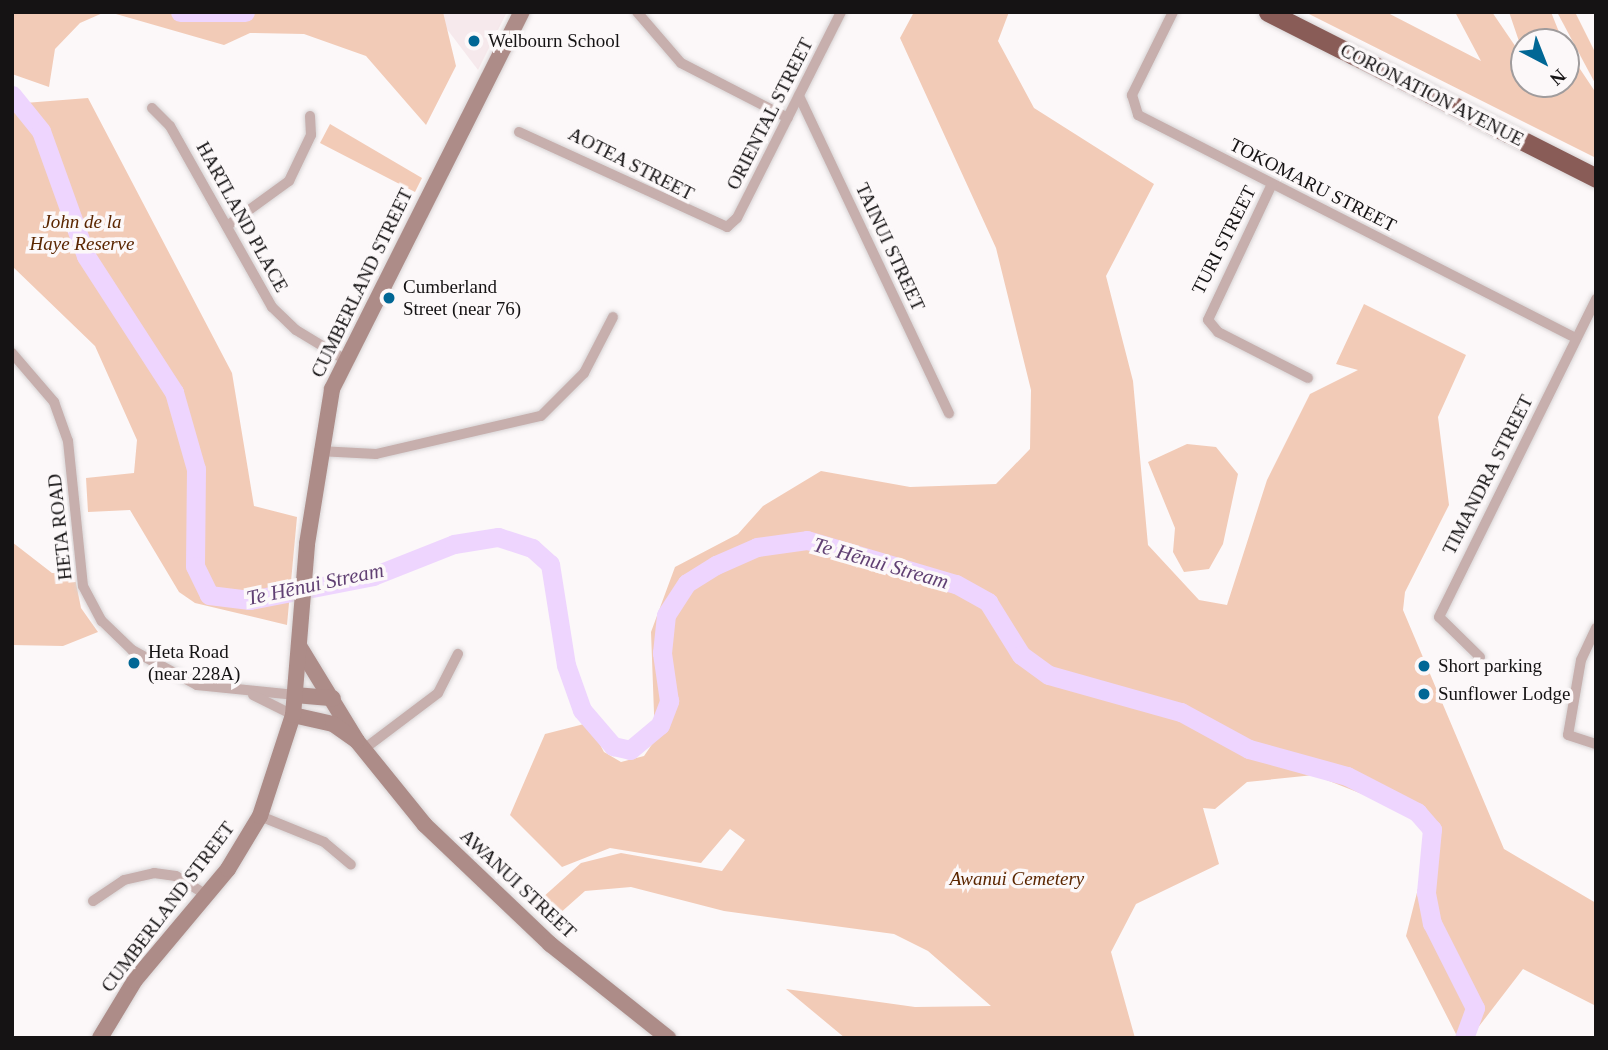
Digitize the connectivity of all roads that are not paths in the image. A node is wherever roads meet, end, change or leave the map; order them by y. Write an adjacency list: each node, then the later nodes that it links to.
1 (522, 12): 19 (main road, CUMBERLAND STREET)
2 (637, 12): 9 (street)
3 (841, 12): 6 (street, ORIENTAL STREET)
4 (1173, 12): 12 (street, TOKOMARU STREET)
5 (1268, 12): 11 (highway, CORONATION AVENUE)
6 (799, 96): 9 (street, ORIENTAL STREET); 21 (street, TAINUI STREET)
7 (152, 108): 13 (street, HARTLAND PLACE)
8 (310, 116): 13 (street)
9 (788, 118): 14 (street, ORIENTAL STREET)
10 (519, 132): 14 (street, AOTEA STREET)
11 (1596, 178)
12 (1272, 184): 17 (street, TOKOMARU STREET); 20 (street, TURI STREET)
13 (228, 226): 19 (street, HARTLAND PLACE)
14 (727, 228)
15 (1596, 299): 17 (street, TIMANDRA STREET)
16 (612, 317): 22 (street)
17 (1576, 338): 26 (street, TIMANDRA STREET)
18 (12, 353): 27 (street, HETA ROAD)
19 (344, 359): 22 (main road, CUMBERLAND STREET)
20 (1308, 378)
21 (949, 413)
22 (319, 451): 24 (main road, CUMBERLAND STREET)
23 (1596, 628): 31 (street)
24 (299, 646): 28 (main road, CUMBERLAND STREET); 29 (main road, AWANUI STREET)
25 (458, 654): 32 (street)
26 (1480, 657)
27 (253, 695): 28 (street, HETA ROAD); 30 (street, HETA ROAD)
28 (295, 695): 29 (main road); 30 (main road, CUMBERLAND STREET)
29 (333, 698): 32 (main road, AWANUI STREET)
30 (293, 715): 32 (main road, AWANUI STREET); 33 (main road, CUMBERLAND STREET)
31 (1596, 744)
32 (360, 745): 38 (main road, AWANUI STREET)
33 (260, 816): 34 (street); 35 (main road, CUMBERLAND STREET)
34 (351, 865)
35 (207, 895): 36 (street); 37 (main road, CUMBERLAND STREET)
36 (93, 901)
37 (100, 1038)
38 (668, 1038)

